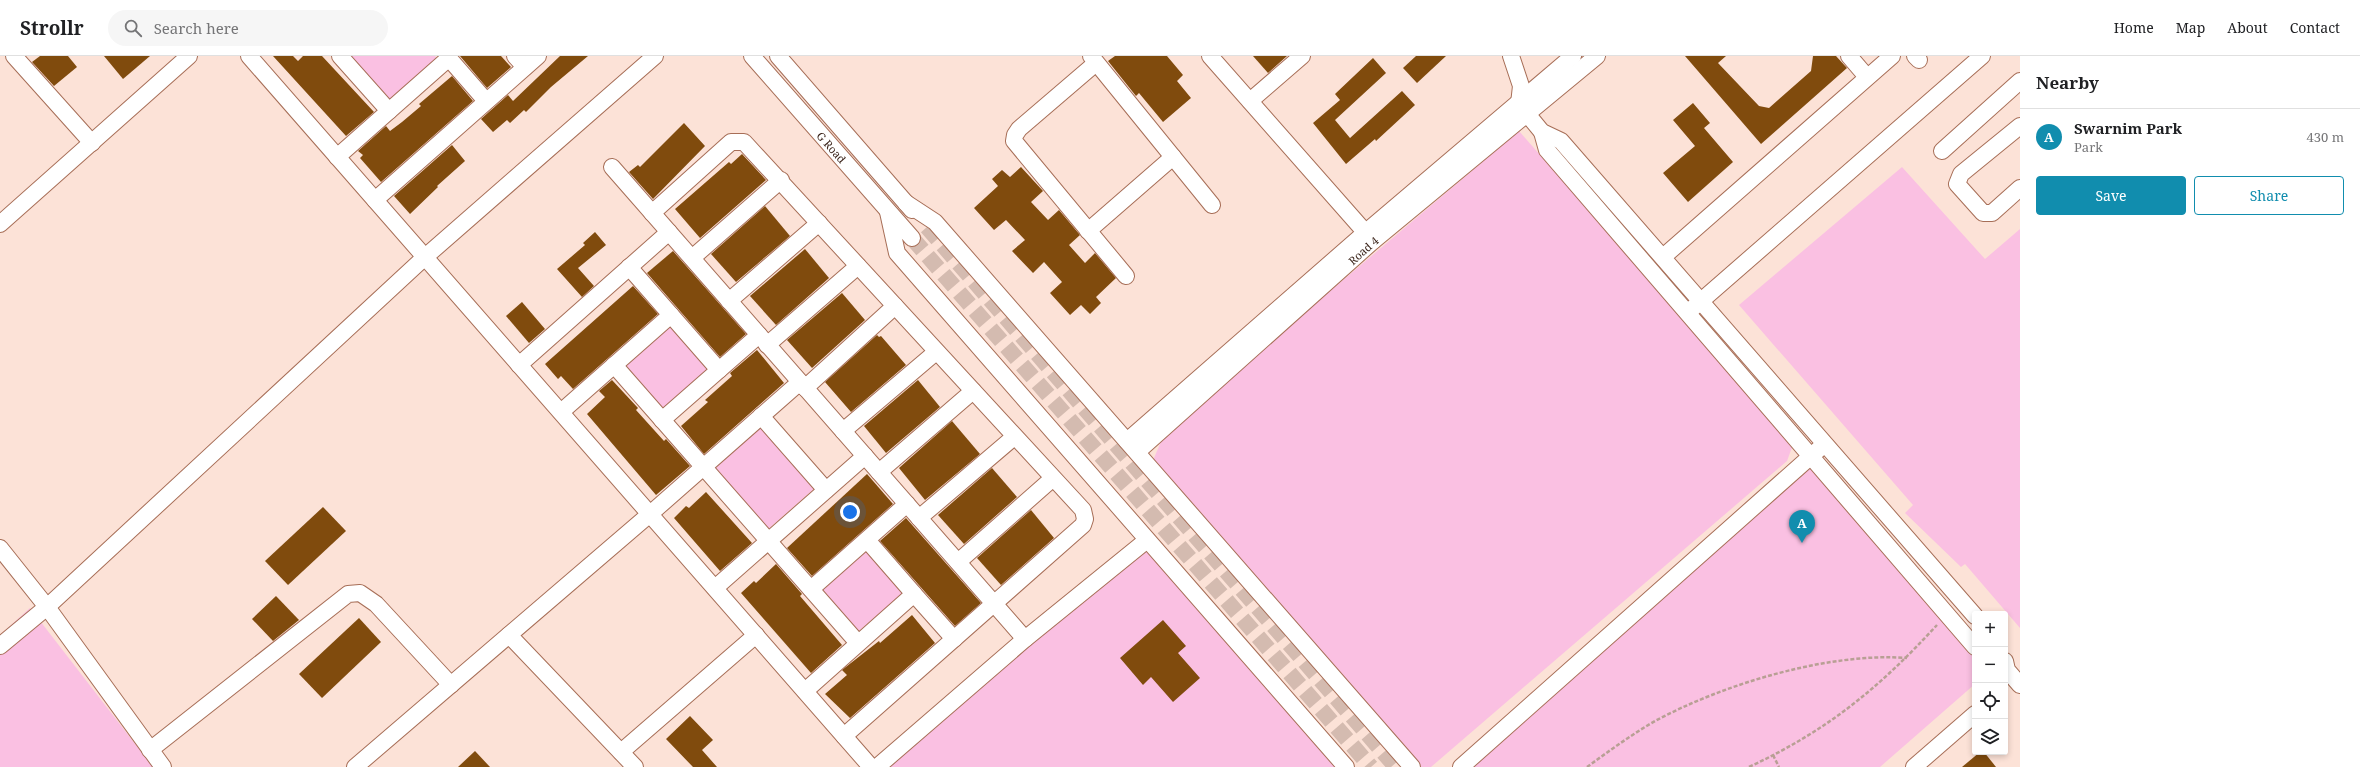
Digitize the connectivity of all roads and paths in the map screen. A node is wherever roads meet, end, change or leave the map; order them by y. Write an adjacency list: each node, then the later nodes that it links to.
1 (14, 56): 28 (street)
2 (189, 56): 28 (street)
3 (340, 56): 25 (street)
4 (538, 56): 19 (street)
5 (655, 56): 47 (street)
6 (752, 56): 38 (street, G Road)
7 (778, 56): 36 (street, G Road)
8 (1210, 56): 23 (street)
9 (1302, 56): 23 (street)
10 (1511, 56): 24 (street)
11 (1573, 56): 24 (street, Road 4)
12 (1597, 56): 24 (street, Road 4)
13 (1849, 56): 20 (street)
14 (1892, 56): 20 (street)
15 (1982, 56): 54 (street)
16 (251, 57): 30 (street)
17 (448, 57): 22 (street); 25 (street)
18 (1093, 59): 31 (street); 43 (street)
19 (520, 62): 22 (street)
20 (1868, 77): 48 (street)
21 (2020, 81): 29 (street)
22 (486, 101): 35 (street)
23 (1250, 101): 45 (street)
24 (1523, 110): 27 (street); 45 (street, Road 4)
25 (388, 111): 30 (street)
26 (2020, 126): 34 (street)
27 (1542, 132): 48 (street); 56 (street)
28 (92, 143): 41 (street)
29 (1942, 151)
30 (337, 157): 35 (street)
31 (1173, 157): 37 (street); 43 (street)
32 (612, 167): 39 (street)
33 (781, 180): 39 (street); 40 (street); 49 (street)
34 (2020, 188)
35 (375, 200): 47 (street)
36 (906, 203): 42 (street, G Road); 71 (street)
37 (1212, 205)
38 (888, 212): 46 (street, G Road); 82 (street)
39 (652, 213): 44 (street)
40 (819, 223): 50 (street); 53 (street)
41 (0, 224)
42 (927, 227)
43 (1088, 231): 52 (street)
44 (669, 232): 49 (street); 51 (street)
45 (1370, 237): 71 (street, Road 4)
46 (912, 238)
47 (425, 257): 60 (street); 90 (street)
48 (1663, 257): 54 (street)
49 (692, 258): 53 (street)
50 (858, 266): 55 (street); 58 (street)
51 (629, 268): 57 (street); 60 (street)
52 (1126, 276)
53 (729, 301): 58 (street)
54 (1701, 302): 56 (street); 70 (street)
55 (895, 306): 59 (street); 63 (street)
56 (1688, 313): 73 (street)
57 (671, 315): 61 (street); 62 (street)
58 (763, 340): 62 (street); 63 (street)
59 (936, 352): 64 (street); 68 (street)
60 (519, 365): 65 (street)
61 (614, 365): 65 (street); 67 (street)
62 (719, 370): 67 (street)
63 (803, 385): 66 (street); 68 (street)
64 (973, 391): 69 (street); 75 (street)
65 (560, 412): 79 (street)
66 (761, 416): 74 (street); 77 (street)
67 (662, 420): 74 (street)
68 (843, 431): 72 (street)
69 (1014, 437): 76 (street); 80 (street)
70 (1825, 443): 73 (street); 91 (street)
71 (1132, 447): 113 (street)
72 (865, 456): 75 (street); 77 (street)
73 (1811, 457): 92 (street); 114 (street)
74 (704, 467): 79 (street); 83 (street)
75 (879, 472): 78 (street)
76 (1052, 478): 85 (street); 89 (street)
77 (826, 490): 83 (street)
78 (907, 504): 80 (street); 81 (street)
79 (650, 514): 86 (street); 93 (street)
80 (919, 518): 85 (street)
81 (867, 540): 87 (street); 88 (street)
82 (1148, 540): 96 (street); 112 (street)
83 (768, 541): 86 (street); 87 (street)
84 (0, 548): 90 (street)
85 (958, 562): 89 (street)
86 (715, 588): 94 (street)
87 (811, 589): 97 (street)
88 (914, 594): 95 (street); 97 (street)
89 (994, 604): 95 (street); 96 (street)
90 (47, 607): 99 (street); 105 (street)
91 (1972, 613)
92 (1947, 614): 98 (street); 100 (path)
93 (509, 634): 101 (street); 107 (street)
94 (756, 635): 102 (street); 107 (street)
95 (954, 639): 104 (street)
96 (1025, 639): 111 (street)
97 (858, 643): 102 (street)
98 (1972, 643)
99 (0, 646)
100 (1907, 658): 106 (path); 115 (path)
101 (451, 685): 105 (street); 109 (street)
102 (805, 691): 104 (street)
103 (1972, 717): 118 (street)
104 (844, 736): 110 (street)
105 (150, 750): 108 (street)
106 (1774, 755): 116 (path); 117 (path)
107 (628, 762)
108 (163, 767)
109 (355, 767)
110 (872, 767)
111 (877, 767)
112 (1346, 767)
113 (1412, 767)
114 (1461, 767)
115 (1587, 767)
116 (1749, 767)
117 (1780, 767)
118 (1914, 767)

